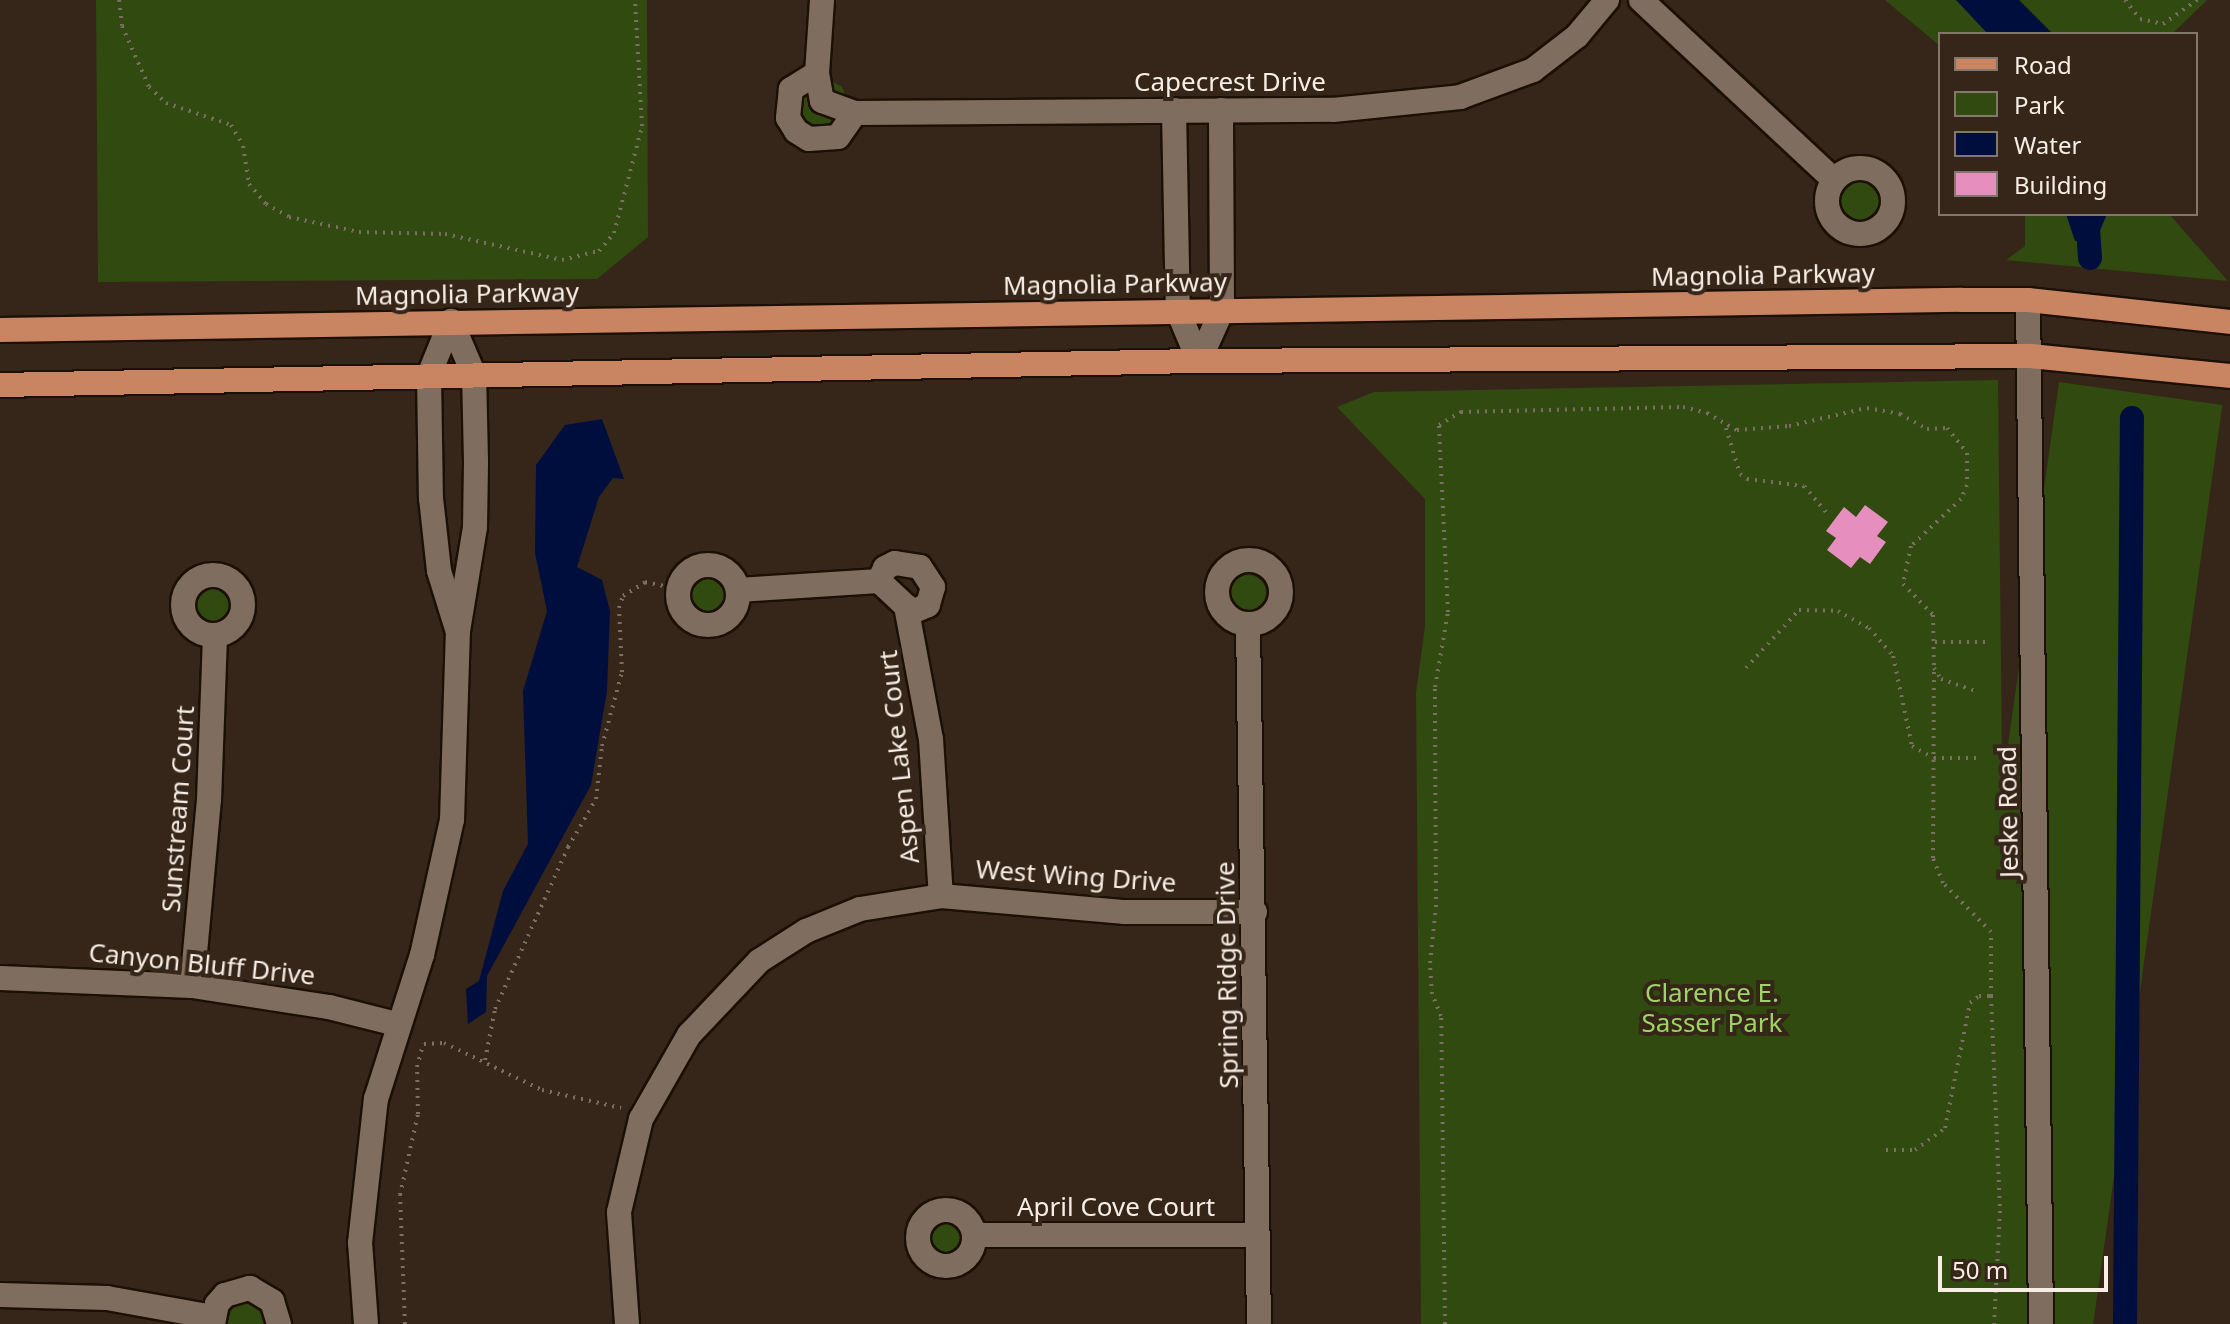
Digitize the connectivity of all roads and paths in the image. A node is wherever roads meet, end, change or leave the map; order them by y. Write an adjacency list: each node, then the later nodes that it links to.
1 (119, 0): 2 (path)
2 (635, 0)
3 (822, 0): 8 (street)
4 (1607, 0): 10 (street, Capecrest Drive)
5 (1641, 0): 12 (street)
6 (2125, 0): 7 (path)
7 (2197, 0)
8 (817, 73): 11 (street, Capecrest Drive); 11 (street)
9 (1174, 110): 10 (street, Capecrest Drive); 11 (street, Capecrest Drive); 15 (street)
10 (1221, 110): 14 (street)
11 (855, 113)
12 (1834, 180)
13 (2028, 300): 14 (main road, Magnolia Parkway); 17 (main road, Magnolia Parkway); 19 (street, Jeske Road)
14 (1222, 310): 15 (main road, Magnolia Parkway); 20 (street)
15 (1178, 311): 16 (main road, Magnolia Parkway); 20 (street)
16 (451, 321): 18 (main road, Magnolia Parkway); 21 (street); 22 (street)
17 (2230, 322)
18 (0, 330)
19 (2030, 356): 20 (main road); 23 (main road); 63 (street, Jeske Road)
20 (1199, 361): 22 (main road)
21 (429, 375): 22 (main road); 24 (main road); 32 (street)
22 (474, 375): 32 (street)
23 (2230, 376)
24 (0, 385)
25 (1726, 428): 26 (path); 34 (path); 61 (path)
26 (1826, 512)
27 (879, 581): 29 (street, Aspen Lake Court); 30 (street, Aspen Lake Court); 30 (street, Aspen Lake Court)
28 (678, 589): 29 (street); 29 (street); 49 (path)
29 (738, 590)
30 (910, 613): 41 (street, Aspen Lake Court)
31 (1248, 625): 42 (street, Spring Ridge Drive)
32 (458, 631): 46 (street)
33 (215, 636): 44 (street, Sunstream Court)
34 (1935, 642): 35 (path); 37 (path)
35 (1986, 642)
36 (1746, 668): 39 (path)
37 (1934, 668): 38 (path); 39 (path)
38 (1976, 691)
39 (1934, 758): 40 (path); 45 (path)
40 (1976, 758)
41 (941, 896): 42 (street, West Wing Drive); 50 (street, West Wing Drive)
42 (1255, 912): 53 (street, Spring Ridge Drive)
43 (0, 978): 44 (street, Canyon Bluff Drive)
44 (192, 986): 46 (street, Canyon Bluff Drive)
45 (1991, 996): 51 (path); 62 (path)
46 (396, 1024): 57 (street)
47 (444, 1043): 49 (path)
48 (423, 1044): 58 (path)
49 (485, 1060): 50 (path)
50 (641, 1119): 59 (street, West Wing Drive)
51 (1886, 1150)
52 (975, 1235): 53 (street, April Cove Court)
53 (1257, 1235): 60 (street, Spring Ridge Drive)
54 (0, 1295): 55 (street)
55 (213, 1320): 56 (street)
56 (279, 1324)
57 (366, 1324)
58 (405, 1324)
59 (627, 1324)
60 (1259, 1324)
61 (1445, 1324)
62 (1994, 1324)
63 (2041, 1324)

